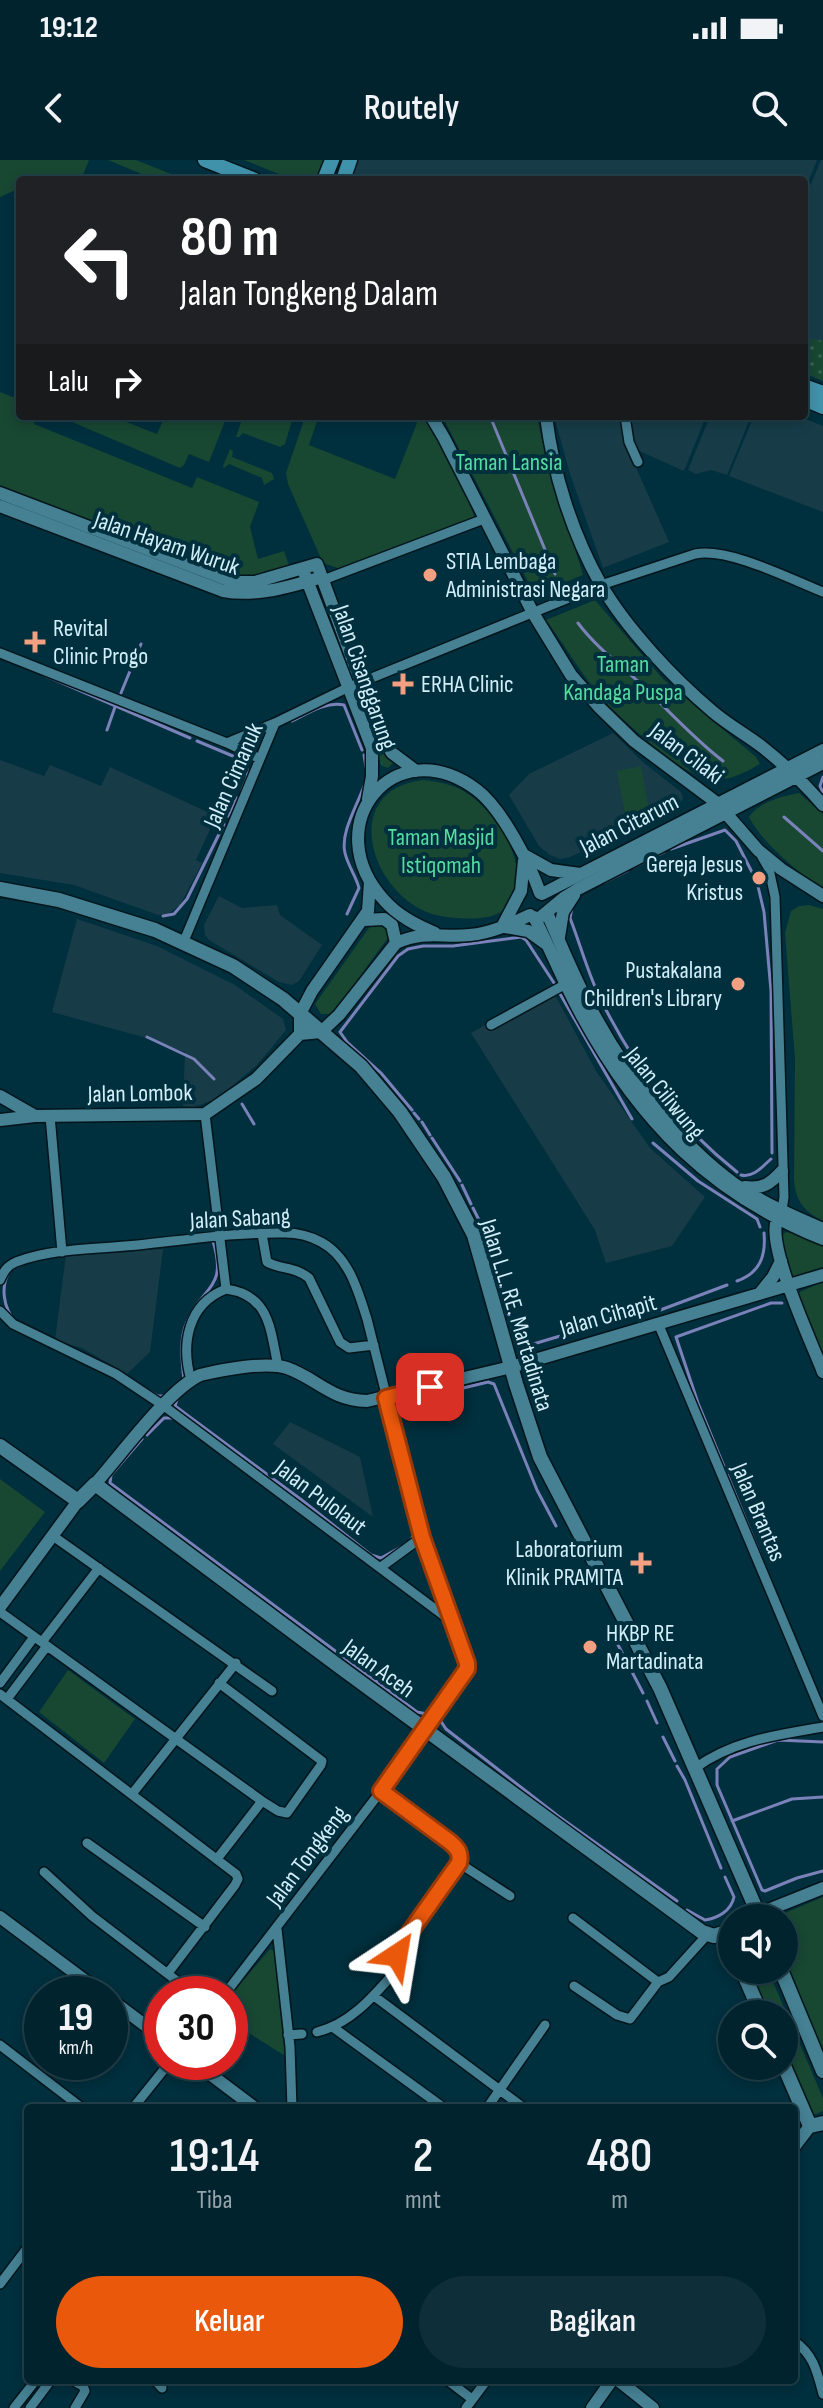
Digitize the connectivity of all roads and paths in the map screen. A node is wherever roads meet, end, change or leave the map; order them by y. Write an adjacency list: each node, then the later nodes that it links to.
1 (205, 160): 2 (main road)
2 (245, 176)
3 (433, 420): 9 (street, Jalan Cilaki)
4 (546, 420): 16 (street)
5 (626, 420): 6 (street)
6 (638, 462)
7 (0, 493): 10 (street, Jalan Hayam Wuruk)
8 (0, 506): 10 (street, Jalan Hayam Wuruk)
9 (484, 519): 14 (street, Jalan Hayam Wuruk); 18 (street, Jalan Cilaki)
10 (70, 526): 12 (street, Jalan Hayam Wuruk)
11 (317, 564): 13 (street, Jalan Hayam Wuruk); 14 (street, Jalan Cisanggarung)
12 (173, 566): 13 (street, Jalan Hayam Wuruk); 15 (street, Jalan Hayam Wuruk)
13 (303, 568): 15 (street, Jalan Cisanggarung)
14 (322, 578): 15 (street, Jalan Hayam Wuruk); 20 (street, Jalan Cisanggarung)
15 (308, 582): 21 (street, Jalan Cisanggarung)
16 (601, 585): 17 (street, Jalan Cimanuk); 18 (street, Jalan Cimanuk); 30 (street)
17 (823, 592)
18 (533, 613): 20 (street, Jalan Cimanuk); 33 (street, Jalan Cilaki)
19 (0, 653): 23 (street)
20 (361, 683): 21 (street, Jalan Cimanuk); 25 (street, Jalan Cisanggarung)
21 (347, 688): 22 (street, Jalan Cimanuk); 27 (street, Jalan Cisanggarung)
22 (275, 723): 23 (street); 26 (street, Jalan Cimanuk)
23 (227, 743): 26 (street)
24 (823, 750): 30 (street, Jalan Citarum)
25 (392, 753): 27 (street); 29 (street, Jalan Cisanggarung)
26 (260, 759): 46 (street, Jalan Cimanuk)
27 (373, 759): 31 (street, Jalan Cisanggarung)
28 (823, 763): 30 (street, Jalan Citarum)
29 (416, 771): 31 (street); 35 (street)
30 (794, 773): 32 (street); 33 (street, Jalan Citarum)
31 (367, 802): 37 (street)
32 (823, 805)
33 (722, 808): 34 (street, Jalan Cilaki); 36 (street, Jalan Citarum); 39 (street, Jalan Citarum)
34 (758, 850): 41 (street, Jalan Cilaki); 60 (street)
35 (523, 856): 36 (street); 40 (street); 44 (street)
36 (580, 874): 40 (street, Jalan Citarum)
37 (370, 882): 43 (street); 45 (street, Jalan Citarum)
38 (0, 889): 46 (main road, Jalan L.L. RE. Martadinata)
39 (578, 889): 42 (street, Jalan Citarum); 48 (street)
40 (541, 894): 42 (street); 42 (street)
41 (823, 896)
42 (540, 914): 44 (street, Jalan Citarum); 48 (street, Jalan Ciliwung)
43 (364, 920): 47 (street); 50 (street)
44 (502, 927): 45 (street, Jalan Citarum); 48 (street)
45 (435, 933): 47 (street, Jalan Citarum)
46 (184, 941): 50 (main road, Jalan L.L. RE. Martadinata)
47 (396, 943): 52 (street)
48 (554, 943): 49 (street, Jalan Ciliwung); 54 (street, Jalan Ciliwung)
49 (566, 984): 51 (street); 54 (street, Jalan Ciliwung)
50 (300, 1014): 52 (main road, Jalan L.L. RE. Martadinata); 53 (street)
51 (491, 1025)
52 (321, 1032): 53 (street); 78 (main road, Jalan L.L. RE. Martadinata)
53 (300, 1034): 56 (street, Jalan Lombok)
54 (614, 1057): 61 (street, Jalan Ciliwung); 62 (street, Jalan Ciliwung)
55 (0, 1096): 57 (street)
56 (205, 1114): 58 (street, Jalan Lombok); 65 (street)
57 (35, 1116): 58 (street, Jalan Lombok); 59 (street, Jalan Lombok)
58 (50, 1116): 67 (street)
59 (0, 1120)
60 (782, 1171): 61 (street); 62 (street)
61 (738, 1186): 62 (street, Jalan Ciliwung)
62 (780, 1215): 63 (street, Jalan Ciliwung); 66 (street, Jalan Ciliwung); 68 (street)
63 (823, 1229)
64 (262, 1234): 65 (street, Jalan Sabang); 76 (street, Jalan Sabang); 76 (street)
65 (218, 1237): 67 (street, Jalan Sabang); 72 (street)
66 (823, 1239)
67 (62, 1252): 70 (street, Jalan Sabang)
68 (781, 1261): 71 (street); 73 (street)
69 (823, 1275): 71 (street, Jalan Cihapit)
70 (0, 1280)
71 (789, 1286): 73 (street, Jalan Cihapit); 79 (street)
72 (226, 1289): 77 (street); 80 (street)
73 (760, 1293): 75 (street, Jalan Cihapit)
74 (0, 1311): 82 (street, Jalan Pulolaut)
75 (658, 1323): 78 (street, Jalan Cihapit); 98 (street, Jalan Brantas)
76 (374, 1345): 81 (street, Jalan Sabang)
77 (278, 1366): 80 (street, Jalan Cihapit); 81 (street, Jalan Cihapit)
78 (511, 1367): 81 (street, Jalan Cihapit); 102 (main road, Jalan L.L. RE. Martadinata)
79 (823, 1372)
80 (191, 1380): 82 (street, Jalan Cihapit)
81 (386, 1398): 87 (street, Jalan Sabang)
82 (164, 1406): 84 (street, Jalan Cihapit); 88 (street, Jalan Pulolaut)
83 (0, 1446): 85 (main road)
84 (95, 1484): 85 (main road); 100 (main road, Jalan Aceh)
85 (78, 1501): 86 (street)
86 (53, 1536): 89 (street); 90 (street)
87 (422, 1537): 88 (street); 91 (street, Jalan Sabang)
88 (381, 1567): 91 (street, Jalan Pulolaut)
89 (99, 1568): 92 (street); 93 (street)
90 (0, 1609): 92 (street)
91 (452, 1622): 100 (street, Jalan Sabang)
92 (41, 1642): 94 (street); 97 (street); 101 (street)
93 (236, 1663): 95 (street); 96 (street)
94 (0, 1683)
95 (219, 1683): 101 (street); 105 (street)
96 (272, 1691)
97 (4, 1696): 104 (street)
98 (823, 1716)
99 (823, 1727): 102 (street)
100 (427, 1730): 103 (street, Jalan Tongkeng); 118 (main road, Jalan Aceh)
101 (175, 1739): 104 (street); 105 (street)
102 (695, 1768): 112 (main road, Jalan L.L. RE. Martadinata)
103 (381, 1791): 108 (street); 117 (street, Jalan Tongkeng)
104 (132, 1794): 107 (street)
105 (262, 1801): 107 (street)
106 (87, 1843): 116 (street)
107 (217, 1859): 116 (street)
108 (459, 1863): 111 (street); 127 (street)
109 (44, 1872): 120 (street)
110 (823, 1888): 113 (street)
111 (510, 1896)
112 (751, 1904)
113 (786, 1904)
114 (0, 1917): 121 (street)
115 (573, 1918): 124 (street)
116 (205, 1927): 120 (street)
117 (277, 1929): 123 (street, Jalan Tongkeng); 132 (street, Jalan Tongkeng)
118 (707, 1935): 119 (main road); 124 (street)
119 (718, 1936)
120 (168, 1973): 122 (street)
121 (79, 1976)
122 (172, 1976)
123 (239, 1976)
124 (658, 1982): 126 (street)
125 (787, 1984): 134 (main road)
126 (574, 1986)
127 (374, 1996): 129 (street); 138 (street)
128 (545, 2025): 138 (street)
129 (334, 2028): 130 (street); 143 (street)
130 (317, 2032)
131 (302, 2034): 132 (street)
132 (288, 2035): 142 (street, Jalan Tongkeng)
133 (0, 2045): 139 (street)
134 (823, 2071)
135 (156, 2080): 140 (street)
136 (218, 2080): 141 (street)
137 (792, 2080): 146 (main road)
138 (500, 2090): 144 (street); 145 (street)
139 (77, 2104)
140 (136, 2104)
141 (250, 2104)
142 (292, 2104)
143 (438, 2104)
144 (490, 2104)
145 (519, 2104)
146 (817, 2125): 147 (street)
147 (798, 2143)
148 (24, 2252): 149 (street)
149 (0, 2284)
150 (798, 2344): 158 (street)
151 (33, 2384): 160 (street)
152 (48, 2384): 161 (street)
153 (79, 2384): 162 (street)
154 (452, 2384): 159 (street)
155 (484, 2384): 159 (street)
156 (612, 2384): 164 (street)
157 (620, 2384): 165 (street)
158 (823, 2394)
159 (472, 2399): 163 (street)
160 (14, 2408)
161 (30, 2408)
162 (75, 2408)
163 (466, 2408)
164 (592, 2408)
165 (653, 2408)

